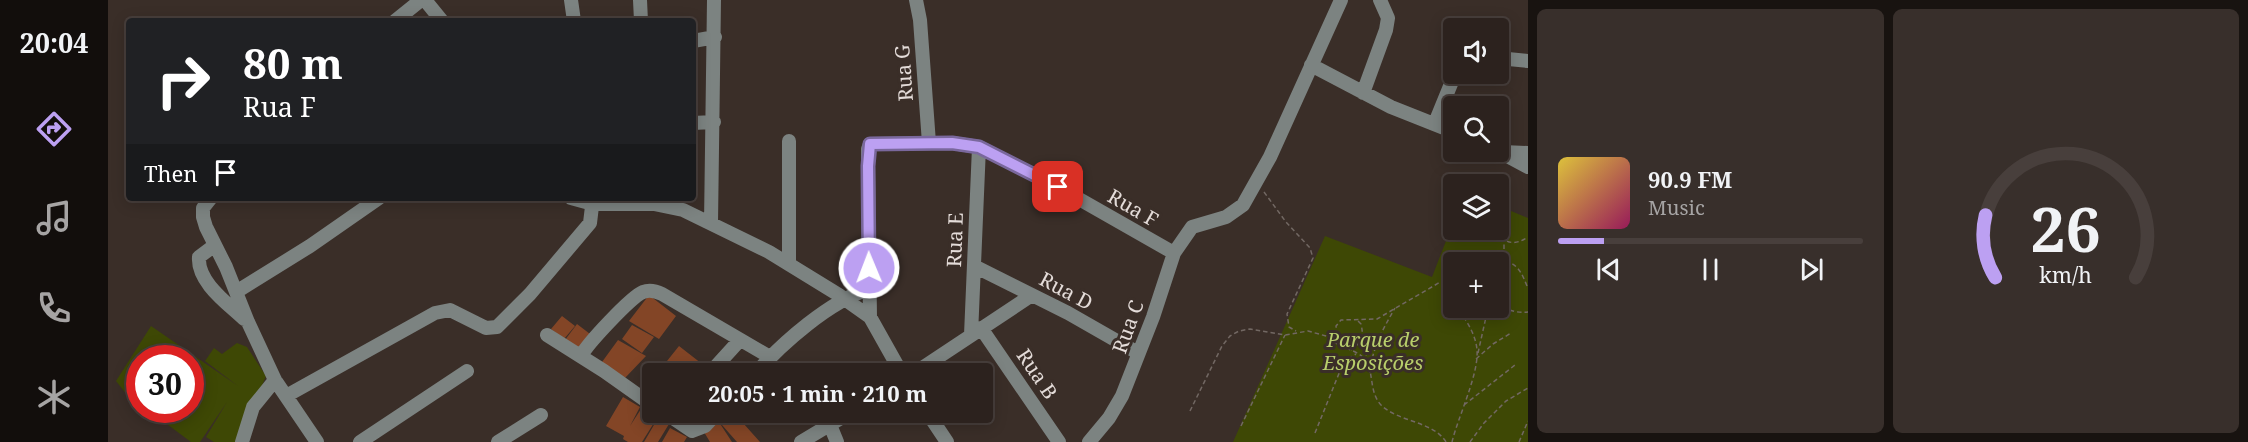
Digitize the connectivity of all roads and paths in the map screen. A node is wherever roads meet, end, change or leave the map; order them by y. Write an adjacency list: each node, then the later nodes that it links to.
1 (423, 0): 8 (street); 9 (street)
2 (572, 0): 10 (street)
3 (640, 0): 11 (street)
4 (714, 0): 12 (street)
5 (916, 0): 24 (street, Rua G)
6 (1341, 0): 16 (street)
7 (1380, 0): 18 (street)
8 (399, 18)
9 (439, 18)
10 (574, 18)
11 (641, 18)
12 (715, 37): 13 (street); 19 (street)
13 (696, 40)
14 (1509, 59): 15 (street)
15 (1528, 61)
16 (1311, 65): 18 (street); 30 (street)
17 (1451, 84): 21 (street)
18 (1363, 93): 21 (street)
19 (714, 122): 20 (street); 34 (street)
20 (696, 123)
21 (1435, 123): 22 (street)
22 (1443, 127)
23 (789, 141): 41 (street)
24 (929, 143): 25 (street, Rua F); 45 (street, Rua F)
25 (979, 147): 39 (street, Rua F); 42 (street, Rua E)
26 (1509, 152): 27 (street)
27 (1528, 153)
28 (1509, 157): 29 (street)
29 (1528, 167)
30 (1257, 181): 39 (street, Rua C); 58 (path)
31 (208, 201): 37 (street)
32 (375, 201): 46 (street)
33 (593, 201): 34 (street); 81 (street)
34 (711, 223): 41 (street)
35 (1528, 237): 36 (path)
36 (1504, 241): 38 (path)
37 (215, 245): 46 (street); 56 (street)
38 (1503, 252)
39 (1174, 254): 66 (street, Rua C)
40 (1509, 263): 44 (path)
41 (789, 264): 48 (street)
42 (974, 266): 47 (street, Rua D); 57 (street, Rua E)
43 (1443, 280): 49 (path)
44 (1528, 288)
45 (869, 290): 48 (street); 52 (street)
46 (236, 292): 56 (street)
47 (1032, 295): 57 (street); 66 (street, Rua D)
48 (845, 298): 52 (street); 69 (street)
49 (1395, 308): 55 (path); 78 (path)
50 (1509, 310): 51 (path)
51 (1528, 312)
52 (870, 317): 74 (street)
53 (1463, 318): 70 (path)
54 (1486, 318): 70 (path)
55 (1357, 320): 59 (path); 64 (path)
56 (248, 322): 79 (street)
57 (976, 331): 75 (street); 101 (street, Rua B)
58 (1298, 332): 61 (path); 64 (path)
59 (1363, 332): 65 (path); 71 (path)
60 (1511, 333): 70 (path)
61 (1285, 334): 84 (path); 92 (path)
62 (547, 335): 68 (street)
63 (739, 341): 68 (street); 69 (street); 72 (street)
64 (1338, 344): 65 (path)
65 (1351, 351): 67 (path)
66 (1138, 353): 102 (street, Rua C)
67 (1357, 353): 71 (path); 93 (path)
68 (581, 356): 82 (street)
69 (770, 357): 73 (street)
70 (1476, 359): 83 (path)
71 (1367, 361): 78 (path)
72 (719, 363)
73 (765, 363)
74 (896, 363)
75 (929, 363)
76 (1515, 365): 83 (path)
77 (467, 371): 96 (street)
78 (1370, 375): 103 (path)
79 (275, 380): 81 (street); 94 (street)
80 (1528, 388): 105 (path)
81 (286, 396): 95 (street)
82 (642, 398)
83 (1463, 406): 104 (path)
84 (1190, 411)
85 (541, 415): 97 (street)
86 (1528, 421): 106 (path)
87 (681, 423): 88 (street)
88 (708, 423)
89 (833, 423): 91 (street)
90 (934, 423): 100 (street)
91 (830, 425): 98 (street); 99 (street)
92 (1241, 426)
93 (1315, 433)
94 (242, 442)
95 (317, 442)
96 (360, 442)
97 (498, 442)
98 (801, 442)
99 (837, 442)
100 (947, 442)
101 (1059, 442)
102 (1089, 442)
103 (1446, 442)
104 (1452, 442)
105 (1470, 442)
106 (1519, 442)

